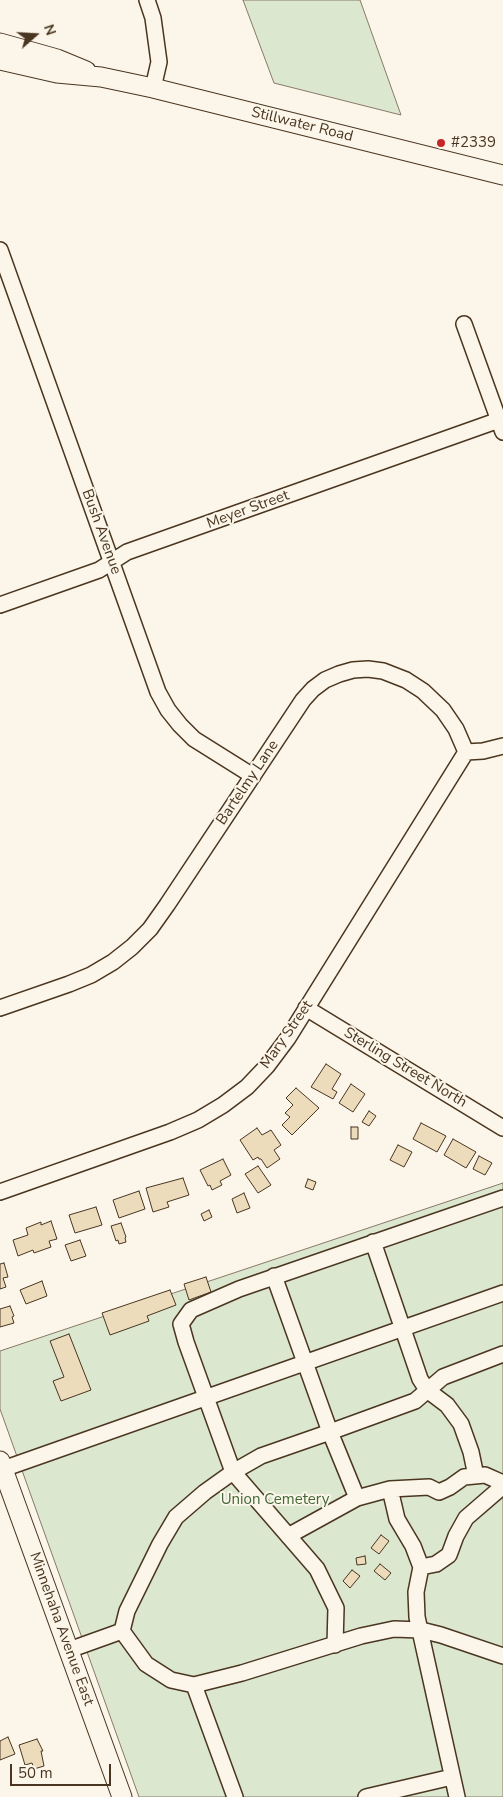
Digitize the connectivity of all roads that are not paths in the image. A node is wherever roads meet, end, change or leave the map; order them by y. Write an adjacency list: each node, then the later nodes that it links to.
1 (147, 0): 5 (street)
2 (0, 43): 4 (main road, Stillwater Road)
3 (0, 60): 4 (main road, Stillwater Road)
4 (101, 77): 5 (main road, Stillwater Road)
5 (153, 88): 6 (main road, Stillwater Road)
6 (503, 175)
7 (0, 250): 11 (street, Bush Avenue)
8 (464, 324): 9 (street)
9 (497, 396): 10 (street)
10 (501, 426): 11 (street, Meyer Street)
11 (112, 561): 12 (street, Meyer Street); 15 (street, Bush Avenue)
12 (0, 605)
13 (503, 746): 14 (street)
14 (466, 752): 15 (street, Bartelmy Lane); 17 (street, Mary Street)
15 (254, 776): 16 (street, Bartelmy Lane)
16 (0, 1008)
17 (306, 1008): 18 (street, Sterling Street North); 19 (street, Mary Street)
18 (503, 1128)
19 (0, 1192)
20 (503, 1198): 21 (street)
21 (372, 1242): 22 (street); 24 (street)
22 (274, 1276): 26 (street); 28 (street)
23 (503, 1294): 24 (street)
24 (402, 1329): 26 (street); 27 (street)
25 (503, 1354): 27 (street)
26 (306, 1364): 28 (street); 29 (street)
27 (427, 1390): 29 (street); 32 (street)
28 (206, 1398): 30 (street); 31 (street)
29 (330, 1432): 31 (street); 36 (street)
30 (1, 1465): 42 (main road, Minnehaha Avenue East)
31 (233, 1472): 37 (street); 40 (street)
32 (476, 1476): 33 (street); 35 (street)
33 (503, 1483)
34 (503, 1486): 38 (street)
35 (390, 1489): 36 (street); 38 (street)
36 (357, 1498): 37 (street)
37 (288, 1536): 41 (street)
38 (421, 1567): 39 (street)
39 (421, 1630): 41 (street); 43 (street); 45 (street)
40 (122, 1631): 42 (street); 44 (street)
41 (334, 1645): 44 (street)
42 (69, 1650): 46 (main road, Minnehaha Avenue East)
43 (503, 1656)
44 (194, 1685): 47 (street)
45 (452, 1777): 48 (street); 49 (street)
46 (122, 1797)
47 (235, 1797)
48 (366, 1797)
49 (457, 1797)

